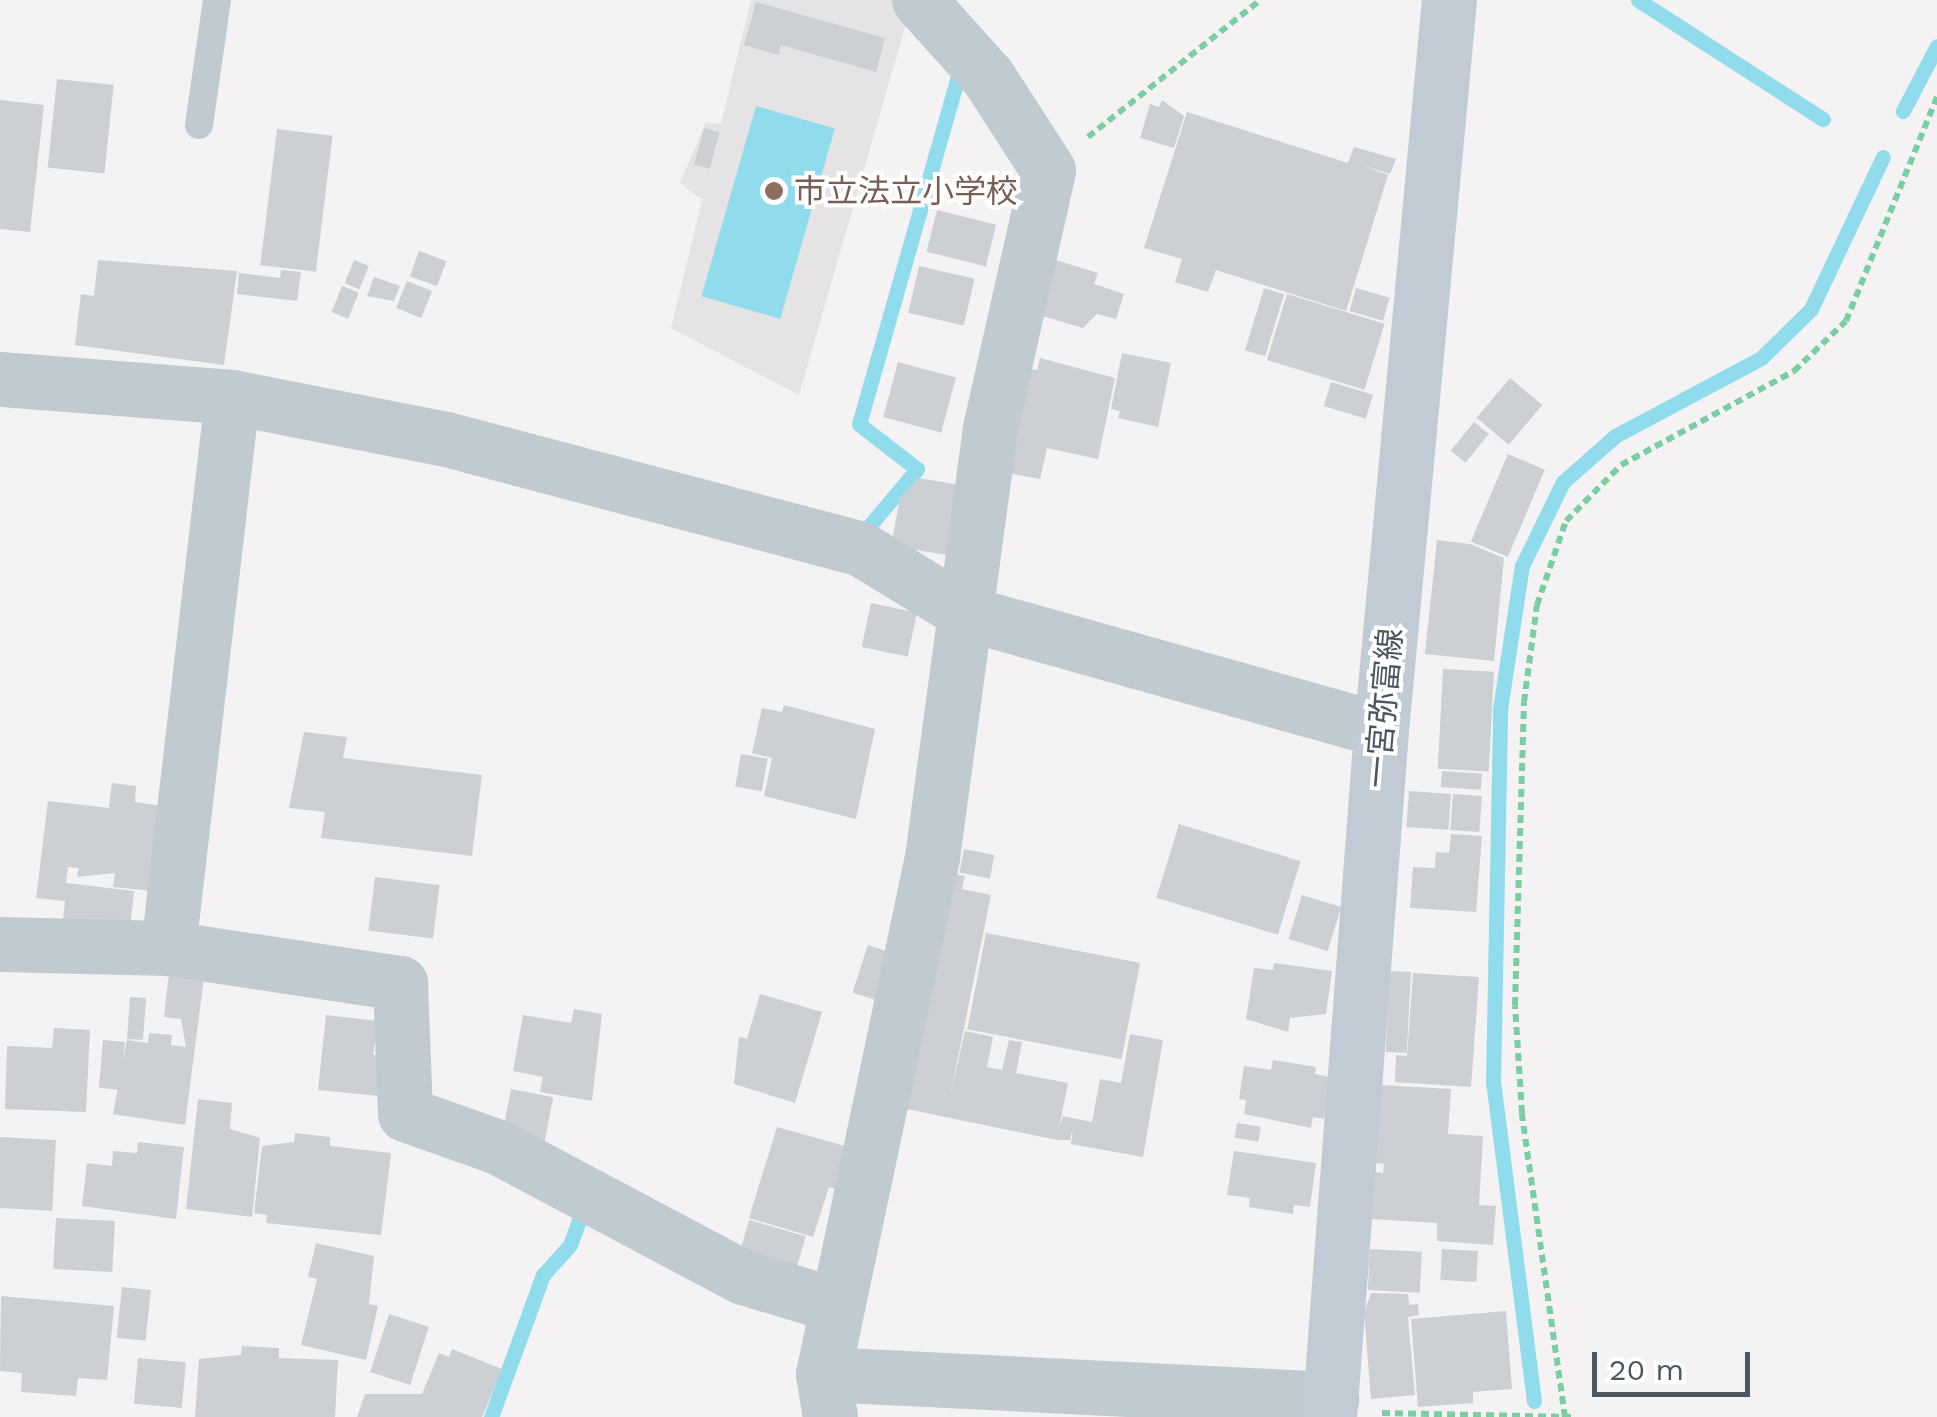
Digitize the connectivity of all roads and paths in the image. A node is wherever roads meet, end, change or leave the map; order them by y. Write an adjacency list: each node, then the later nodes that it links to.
1 (217, 0): 6 (lane)
2 (919, 0): 7 (street)
3 (1260, 0): 7 (path)
4 (1449, 0): 11 (main road, 一宮弥富線)
5 (1937, 97): 17 (path)
6 (199, 125)
7 (1048, 170): 10 (street)
8 (0, 379): 9 (street)
9 (232, 397): 10 (street); 13 (street)
10 (966, 613): 11 (street); 14 (street)
11 (1381, 730): 16 (main road, 一宮弥富線)
12 (0, 944): 13 (street)
13 (168, 948): 14 (street)
14 (836, 1305): 15 (street)
15 (826, 1395): 16 (street)
16 (1330, 1409): 17 (path)
17 (1567, 1417)

